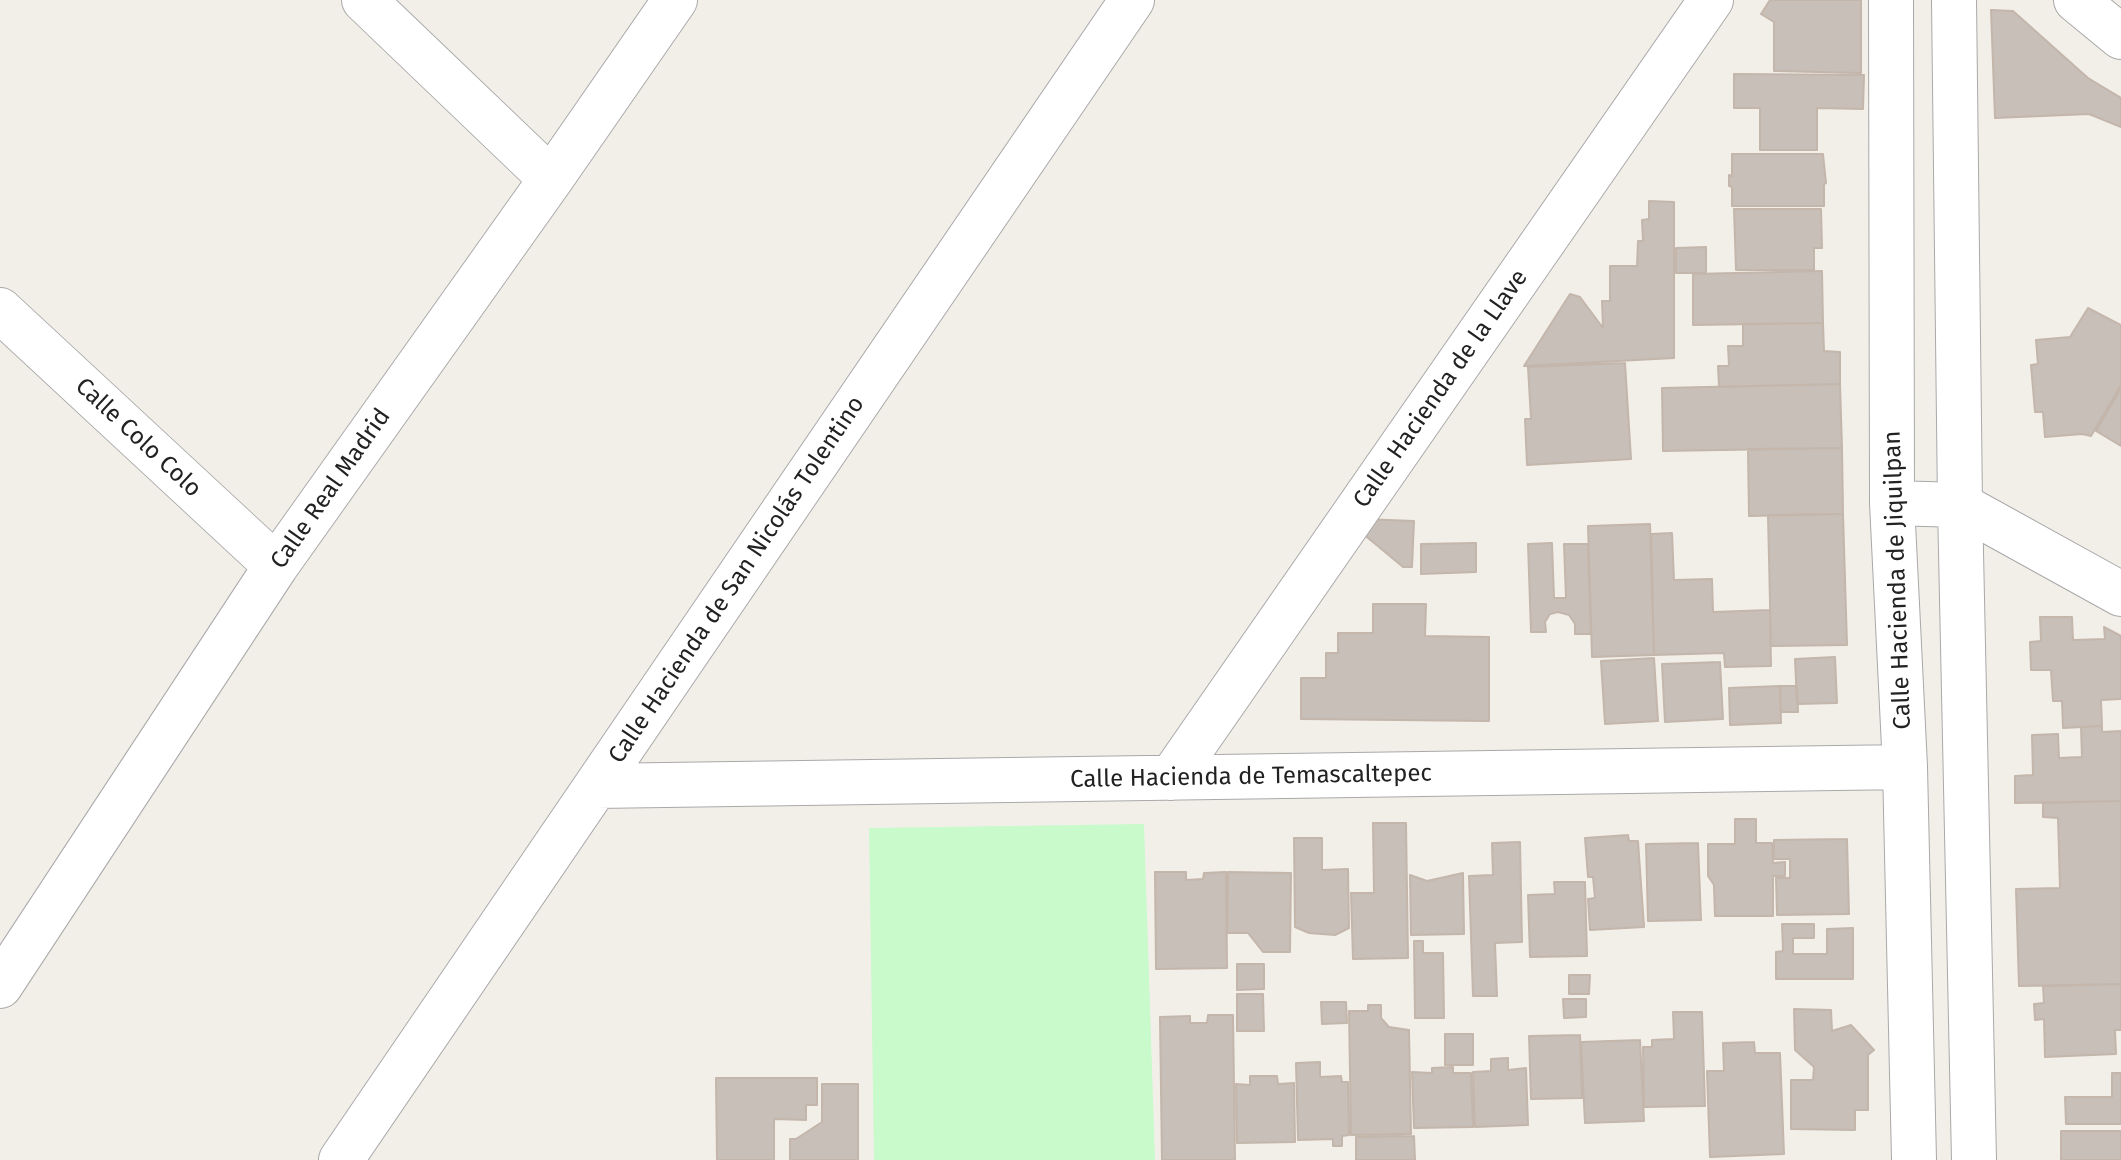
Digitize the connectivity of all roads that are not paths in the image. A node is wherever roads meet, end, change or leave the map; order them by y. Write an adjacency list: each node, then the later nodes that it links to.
1 (364, 0): 9 (street)
2 (675, 0): 9 (street, Calle Real Madrid)
3 (1132, 0): 17 (street, Calle Hacienda de San Nicolás Tolentino)
4 (1711, 0): 16 (street, Calle Hacienda de la Llave)
5 (1891, 0): 11 (street, Calle Hacienda de Jiquilpan)
6 (1954, 0): 12 (street)
7 (2076, 0): 8 (street)
8 (2121, 37)
9 (551, 179): 13 (street, Calle Real Madrid)
10 (0, 310): 13 (street, Calle Colo Colo)
11 (1892, 503): 12 (street); 15 (street, Calle Hacienda de Jiquilpan)
12 (1960, 505): 14 (street); 21 (street)
13 (276, 566): 18 (street, Calle Real Madrid)
14 (2121, 594)
15 (1905, 767): 16 (street, Calle Hacienda de Temascaltepec); 20 (street, Calle Hacienda de Jiquilpan)
16 (1171, 778): 17 (street, Calle Hacienda de Temascaltepec)
17 (596, 786): 19 (street, Calle Hacienda de San Nicolás Tolentino)
18 (0, 986)
19 (341, 1160)
20 (1914, 1160)
21 (1974, 1160)

